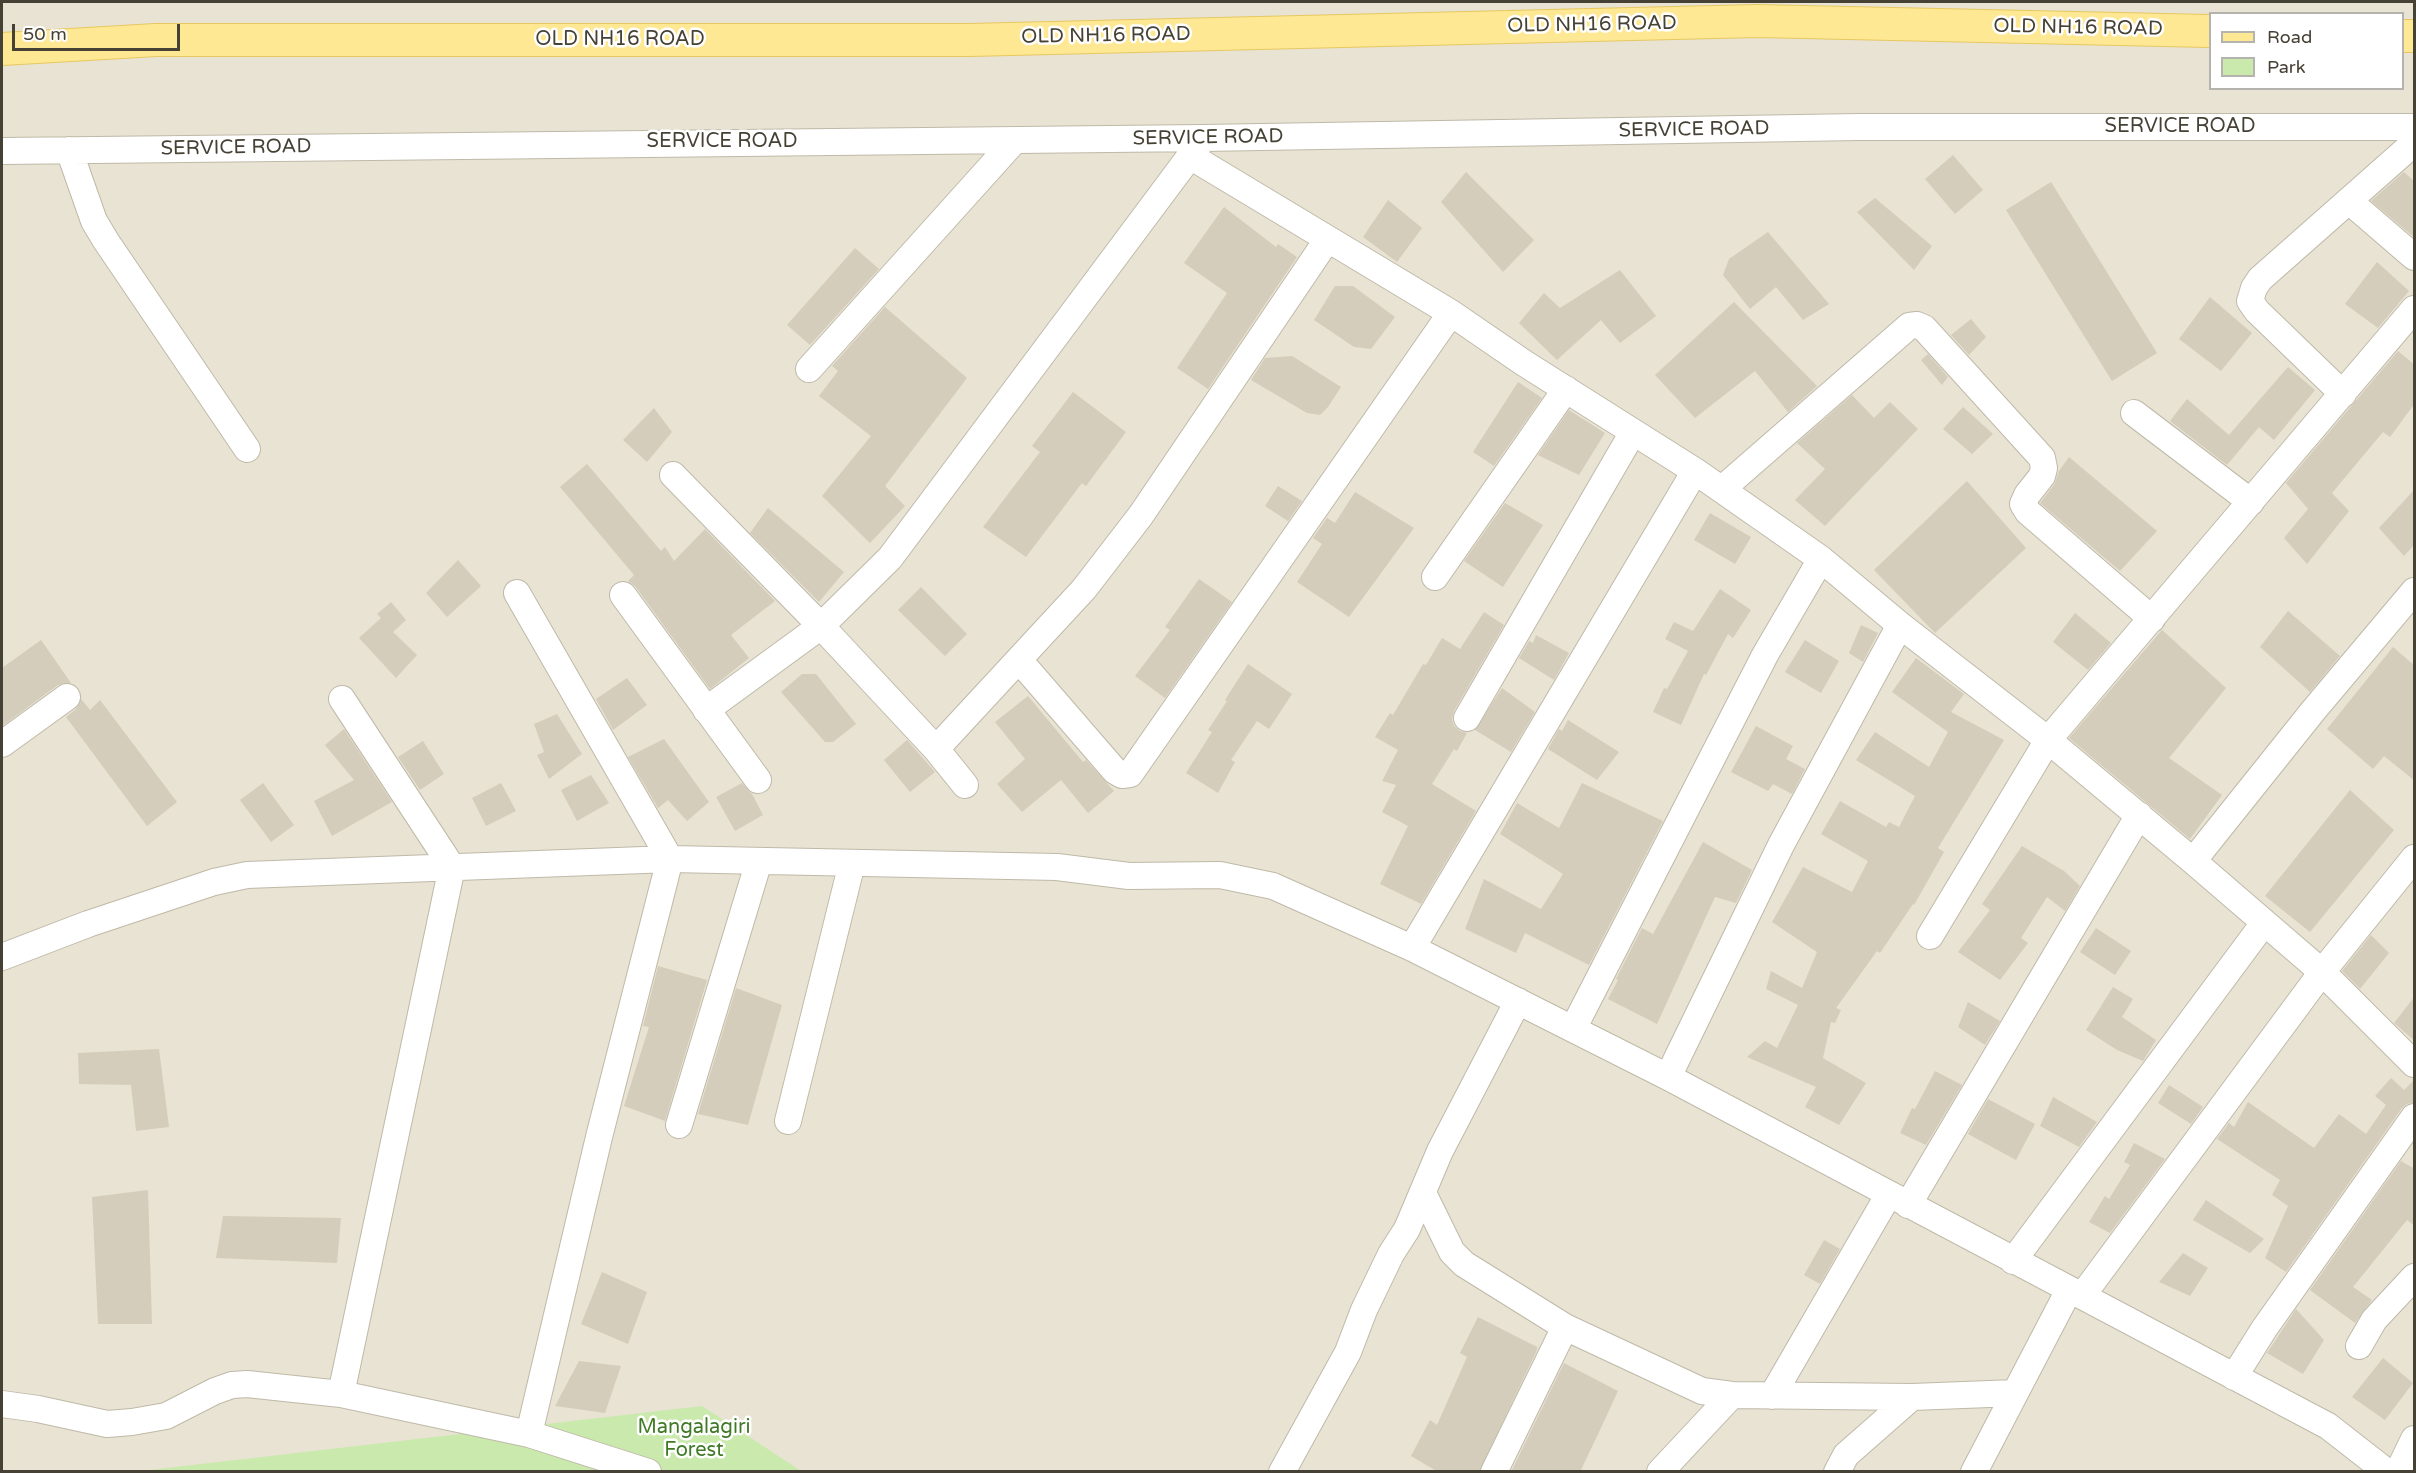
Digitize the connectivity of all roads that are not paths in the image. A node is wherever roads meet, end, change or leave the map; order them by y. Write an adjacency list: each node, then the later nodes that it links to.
1 (2209, 31): 2 (main road, OLD NH16 ROAD)
2 (2, 49)
3 (2415, 127): 6 (street, SERVICE ROAD)
4 (1016, 140): 6 (street, SERVICE ROAD); 7 (street, SERVICE ROAD); 14 (street)
5 (2415, 144): 9 (street)
6 (1196, 147): 10 (street); 31 (street)
7 (69, 150): 8 (street, SERVICE ROAD); 19 (street)
8 (2, 151)
9 (2349, 201): 11 (street); 16 (street)
10 (1327, 240): 13 (street); 32 (street)
11 (2415, 257)
12 (2415, 309): 16 (street)
13 (1451, 313): 15 (street); 32 (street)
14 (809, 369)
15 (1566, 389): 18 (street); 25 (street)
16 (2343, 394): 23 (street)
17 (2134, 413): 23 (street)
18 (1633, 432): 20 (street); 36 (street)
19 (247, 448)
20 (1695, 471): 22 (street); 51 (street)
21 (673, 476): 31 (street)
22 (1722, 489): 24 (street); 29 (street)
23 (2251, 502): 29 (street)
24 (1821, 559): 30 (street); 55 (street)
25 (1435, 577)
26 (2415, 591): 46 (street)
27 (517, 593): 44 (street)
28 (623, 595): 35 (street)
29 (2152, 619): 37 (street)
30 (1900, 625): 37 (street); 57 (street)
31 (821, 627): 35 (street); 39 (street)
32 (1019, 660): 39 (street)
33 (67, 697): 38 (street)
34 (342, 699): 48 (street)
35 (706, 710): 40 (street)
36 (1467, 718)
37 (2048, 740): 42 (street); 50 (street)
38 (2, 744)
39 (936, 749): 41 (street)
40 (758, 780)
41 (965, 784)
42 (2139, 815): 46 (street); 62 (street)
43 (2415, 858): 53 (street)
44 (670, 859): 45 (street); 48 (street); 75 (street)
45 (759, 861): 47 (street); 60 (street)
46 (2193, 861): 49 (street)
47 (852, 863): 51 (street); 59 (street)
48 (452, 867): 52 (street); 70 (street)
49 (2264, 923): 53 (street); 63 (street)
50 (1930, 936)
51 (1412, 948): 54 (street)
52 (2, 957)
53 (2322, 972): 56 (street); 65 (street)
54 (1518, 1001): 55 (street); 61 (street)
55 (1574, 1029): 57 (street)
56 (2415, 1065)
57 (1668, 1077): 62 (street)
58 (2415, 1117): 68 (street)
59 (788, 1121)
60 (679, 1125)
61 (1423, 1193): 66 (street); 78 (street)
62 (1899, 1200): 63 (street); 72 (street)
63 (2013, 1261): 65 (street)
64 (2415, 1277): 67 (street)
65 (2075, 1293): 68 (street); 69 (street)
66 (1565, 1327): 71 (street); 79 (street)
67 (2359, 1346)
68 (2234, 1377): 83 (street)
69 (2015, 1393): 73 (street); 82 (street)
70 (341, 1394): 74 (street); 75 (street)
71 (1732, 1395): 72 (street); 80 (street)
72 (1772, 1396): 73 (street)
73 (1911, 1397): 81 (street)
74 (2, 1404)
75 (529, 1434): 77 (street)
76 (2415, 1439): 84 (street)
77 (648, 1472)
78 (1282, 1472)
79 (1494, 1472)
80 (1660, 1472)
81 (1837, 1472)
82 (1974, 1472)
83 (2386, 1472)
84 (2398, 1472)

